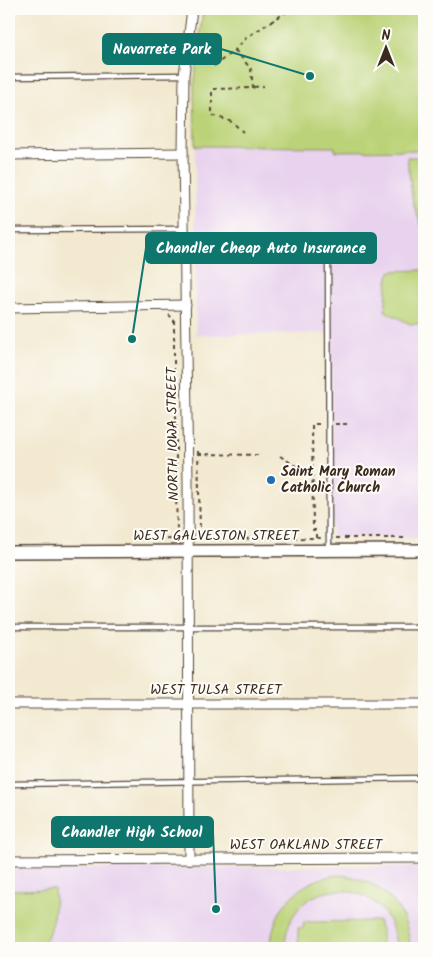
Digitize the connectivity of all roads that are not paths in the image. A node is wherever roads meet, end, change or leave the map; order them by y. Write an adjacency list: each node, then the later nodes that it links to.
1 (192, 9): 2 (street, NORTH IOWA STREET)
2 (184, 75): 3 (lane); 4 (street, NORTH IOWA STREET)
3 (9, 78)
4 (183, 153): 5 (street); 6 (street, NORTH IOWA STREET)
5 (9, 155)
6 (184, 229): 7 (lane); 9 (street, NORTH IOWA STREET)
7 (9, 230)
8 (328, 254): 11 (lane)
9 (186, 305): 10 (street); 13 (street, NORTH IOWA STREET)
10 (9, 308)
11 (329, 550): 12 (street, WEST GALVESTON STREET); 13 (street, WEST GALVESTON STREET)
12 (424, 550)
13 (188, 551): 14 (street, WEST GALVESTON STREET); 15 (street, NORTH IOWA STREET)
14 (9, 552)
15 (188, 626): 16 (lane); 17 (lane); 19 (street, NORTH IOWA STREET)
16 (9, 627)
17 (424, 628)
18 (9, 704): 19 (street, WEST TULSA STREET)
19 (189, 704): 20 (street, WEST TULSA STREET); 22 (street, NORTH IOWA STREET)
20 (424, 704)
21 (424, 778): 22 (lane)
22 (190, 781): 23 (lane); 25 (street, NORTH IOWA STREET)
23 (9, 784)
24 (424, 858): 25 (street, WEST OAKLAND STREET)
25 (189, 859): 26 (street, WEST OAKLAND STREET)
26 (9, 860)

